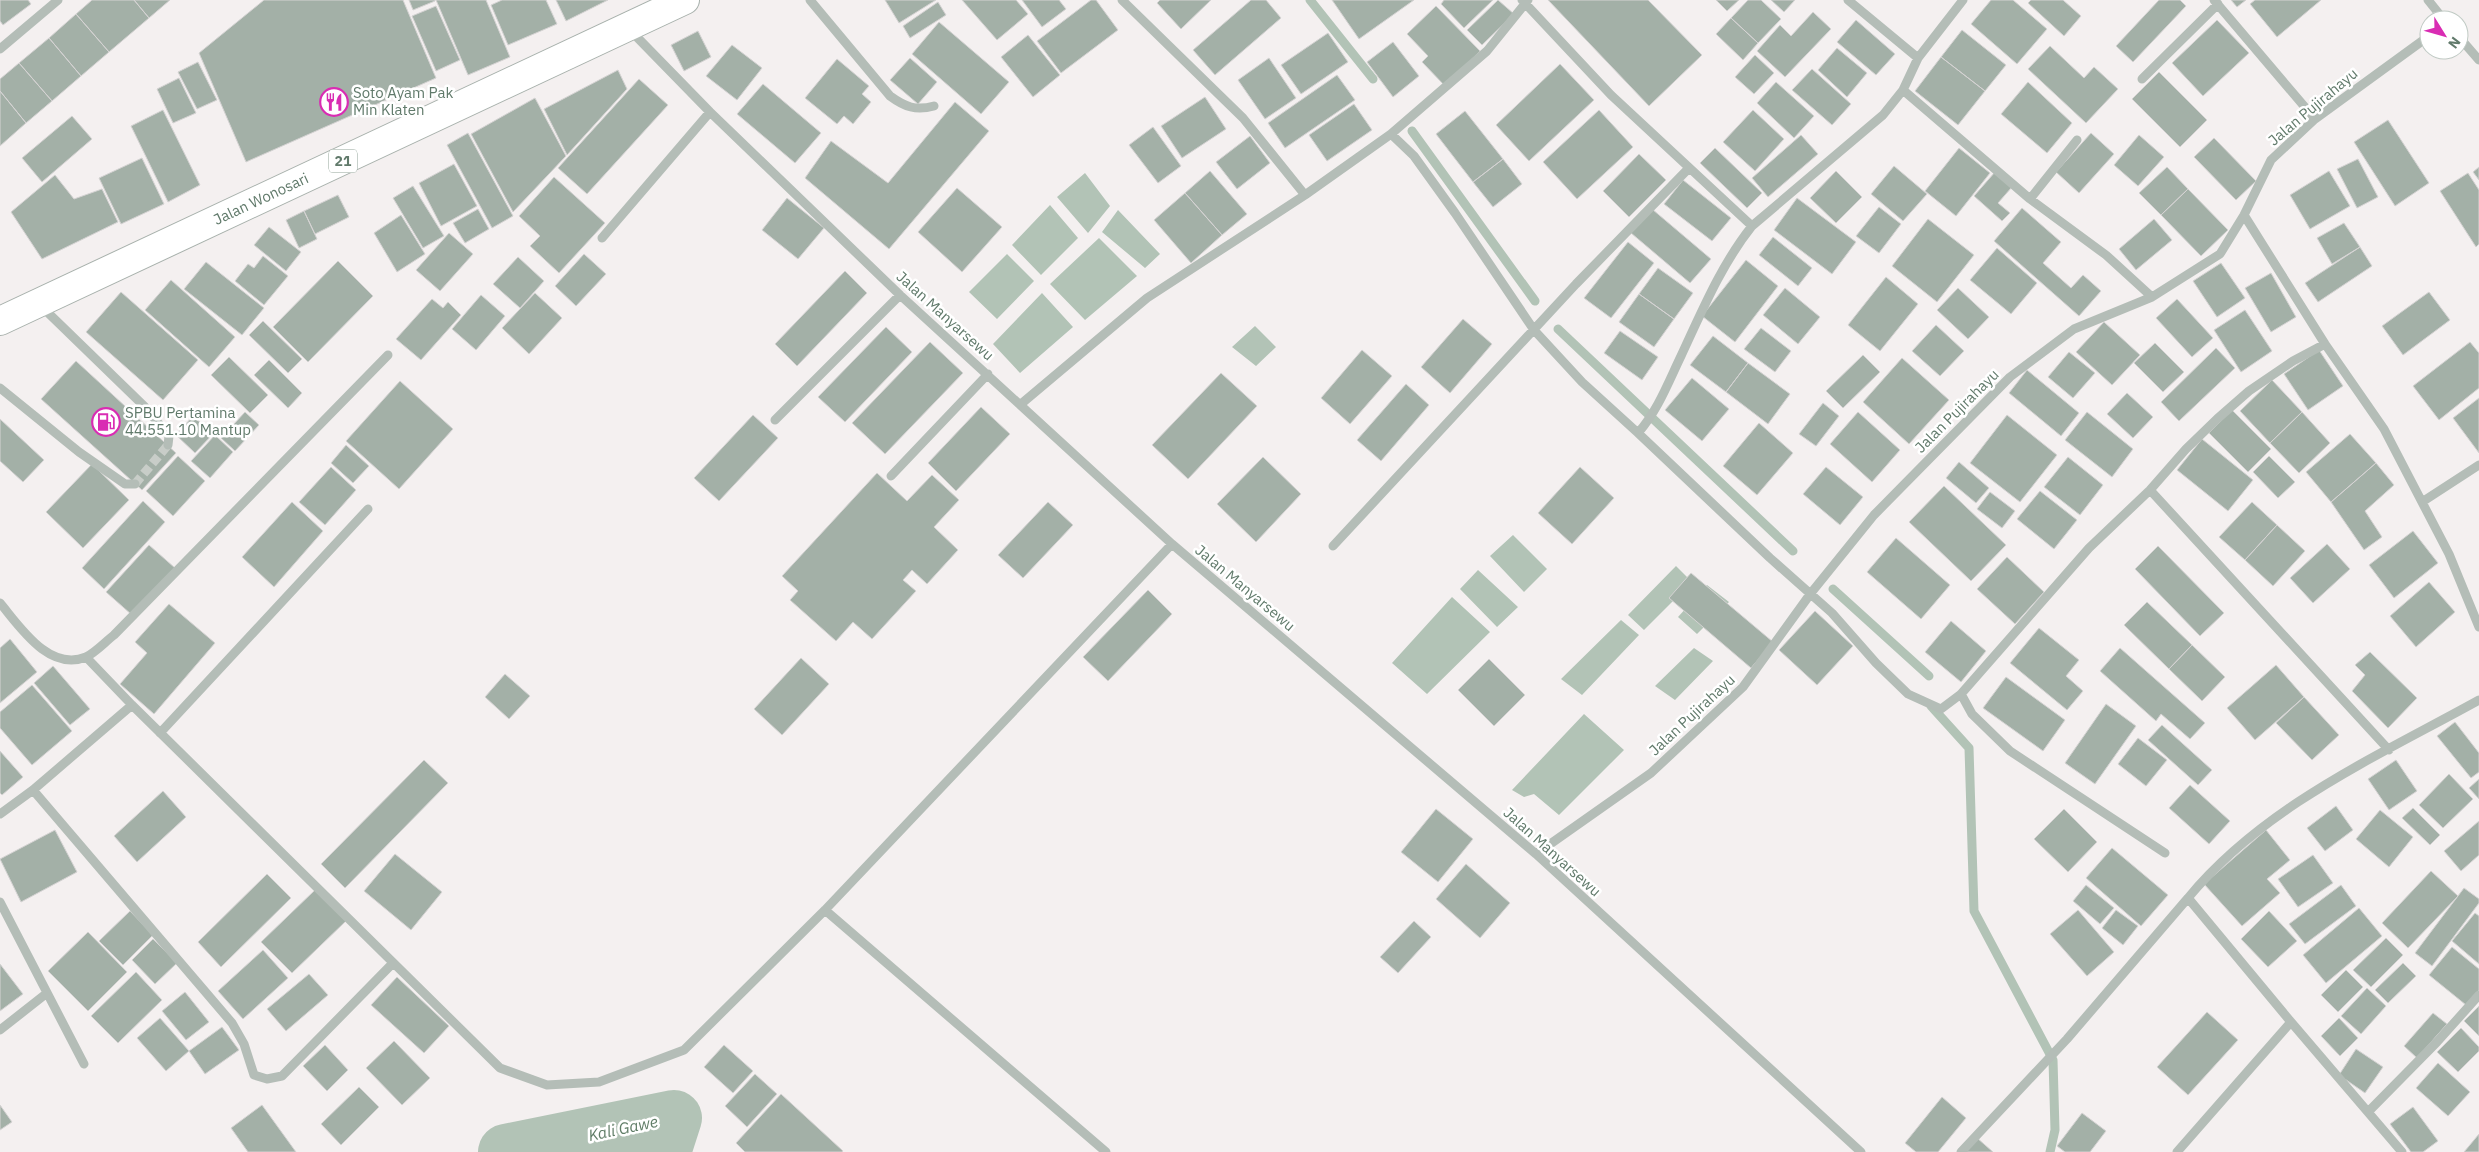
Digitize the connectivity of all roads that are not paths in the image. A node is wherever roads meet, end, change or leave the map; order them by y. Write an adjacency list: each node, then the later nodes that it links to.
1 (58, 0): 14 (street)
2 (685, 0): 11 (highway, Jalan Wonosari / 21)
3 (810, 0): 19 (street)
4 (1122, 0): 25 (street)
5 (1848, 0): 15 (street)
6 (1962, 0): 15 (street)
7 (2428, 0): 10 (street)
8 (1525, 1): 22 (street); 24 (street)
9 (2216, 2): 17 (street); 21 (street)
10 (2436, 10)
11 (627, 28): 20 (street, Jalan Manyarsewu); 32 (highway, Jalan Wonosari / 21)
12 (2419, 43): 21 (street, Jalan Pujirahayu)
13 (2469, 48): 16 (street)
14 (0, 49)
15 (1918, 58): 18 (street)
16 (2479, 60)
17 (2142, 79)
18 (1903, 90): 26 (street); 28 (street)
19 (934, 106)
20 (710, 112): 29 (street); 30 (street, Jalan Manyarsewu)
21 (2315, 119): 27 (street, Jalan Pujirahayu)
22 (1394, 131): 25 (street); 33 (street)
23 (2077, 140): 26 (street)
24 (1689, 168): 28 (street); 33 (street)
25 (1305, 195): 38 (street)
26 (2030, 199): 31 (street)
27 (2244, 215): 31 (street, Jalan Pujirahayu); 34 (street)
28 (1752, 226): 40 (street)
29 (602, 238)
30 (900, 294): 36 (street, Jalan Manyarsewu); 39 (street)
31 (2152, 297): 50 (street, Jalan Pujirahayu)
32 (15, 312): 41 (street)
33 (1534, 330): 40 (street); 49 (street)
34 (2325, 344): 45 (street); 46 (street)
35 (388, 355): 53 (street)
36 (988, 374): 38 (street, Jalan Manyarsewu); 43 (street)
37 (0, 388): 44 (street)
38 (1021, 404): 48 (street, Jalan Manyarsewu)
39 (775, 420)
40 (1641, 429): 50 (street)
41 (168, 445)
42 (2479, 465): 46 (street)
43 (891, 476)
44 (135, 484)
45 (2150, 490): 54 (street); 58 (street)
46 (2422, 502): 52 (street)
47 (368, 509): 57 (street)
48 (1172, 544): 61 (street, Jalan Manyarsewu); 65 (street)
49 (1333, 546)
50 (1810, 593): 54 (street); 61 (street, Jalan Pujirahayu)
51 (0, 603): 53 (street)
52 (2479, 627)
53 (86, 657): 56 (street)
54 (1961, 694): 62 (street)
55 (2479, 700): 58 (street)
56 (132, 705): 57 (street); 59 (street)
57 (160, 733): 66 (street)
58 (2389, 750): 63 (street)
59 (33, 790): 60 (street); 66 (street)
60 (0, 814)
61 (1536, 854): 74 (street, Jalan Manyarsewu)
62 (2166, 854)
63 (2188, 898): 69 (street); 75 (street)
64 (0, 902): 67 (street)
65 (824, 910): 66 (street); 73 (street)
66 (393, 963)
67 (47, 993): 70 (street); 71 (street)
68 (2479, 995): 72 (street)
69 (2291, 1022): 72 (street); 76 (street)
70 (0, 1030)
71 (84, 1064)
72 (2369, 1111): 77 (street)
73 (1106, 1152)
74 (1861, 1152)
75 (1961, 1152)
76 (2177, 1152)
77 (2402, 1152)

